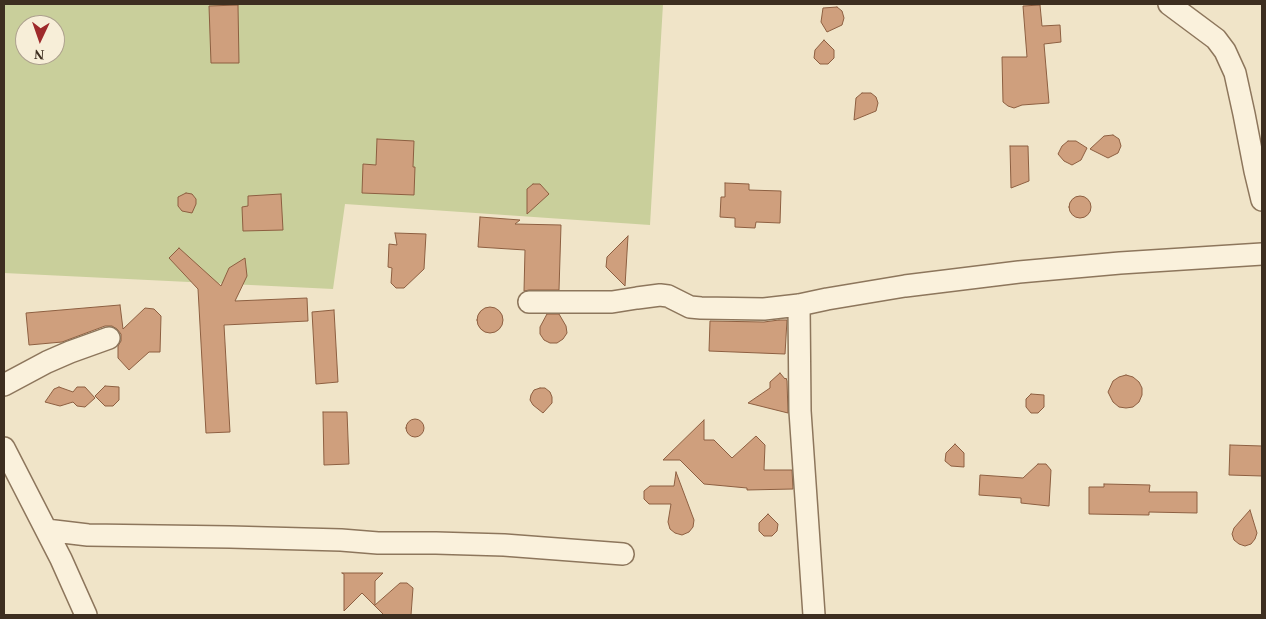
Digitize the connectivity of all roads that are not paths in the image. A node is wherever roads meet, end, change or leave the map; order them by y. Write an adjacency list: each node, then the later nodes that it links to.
1 (1169, 4): 2 (street)
2 (1262, 200)
3 (1262, 254): 5 (street)
4 (529, 302): 5 (street)
5 (799, 305): 12 (street)
6 (109, 338): 7 (street)
7 (4, 385)
8 (4, 448): 9 (street)
9 (46, 530): 10 (street); 11 (street)
10 (623, 554)
11 (86, 615)
12 (814, 615)

